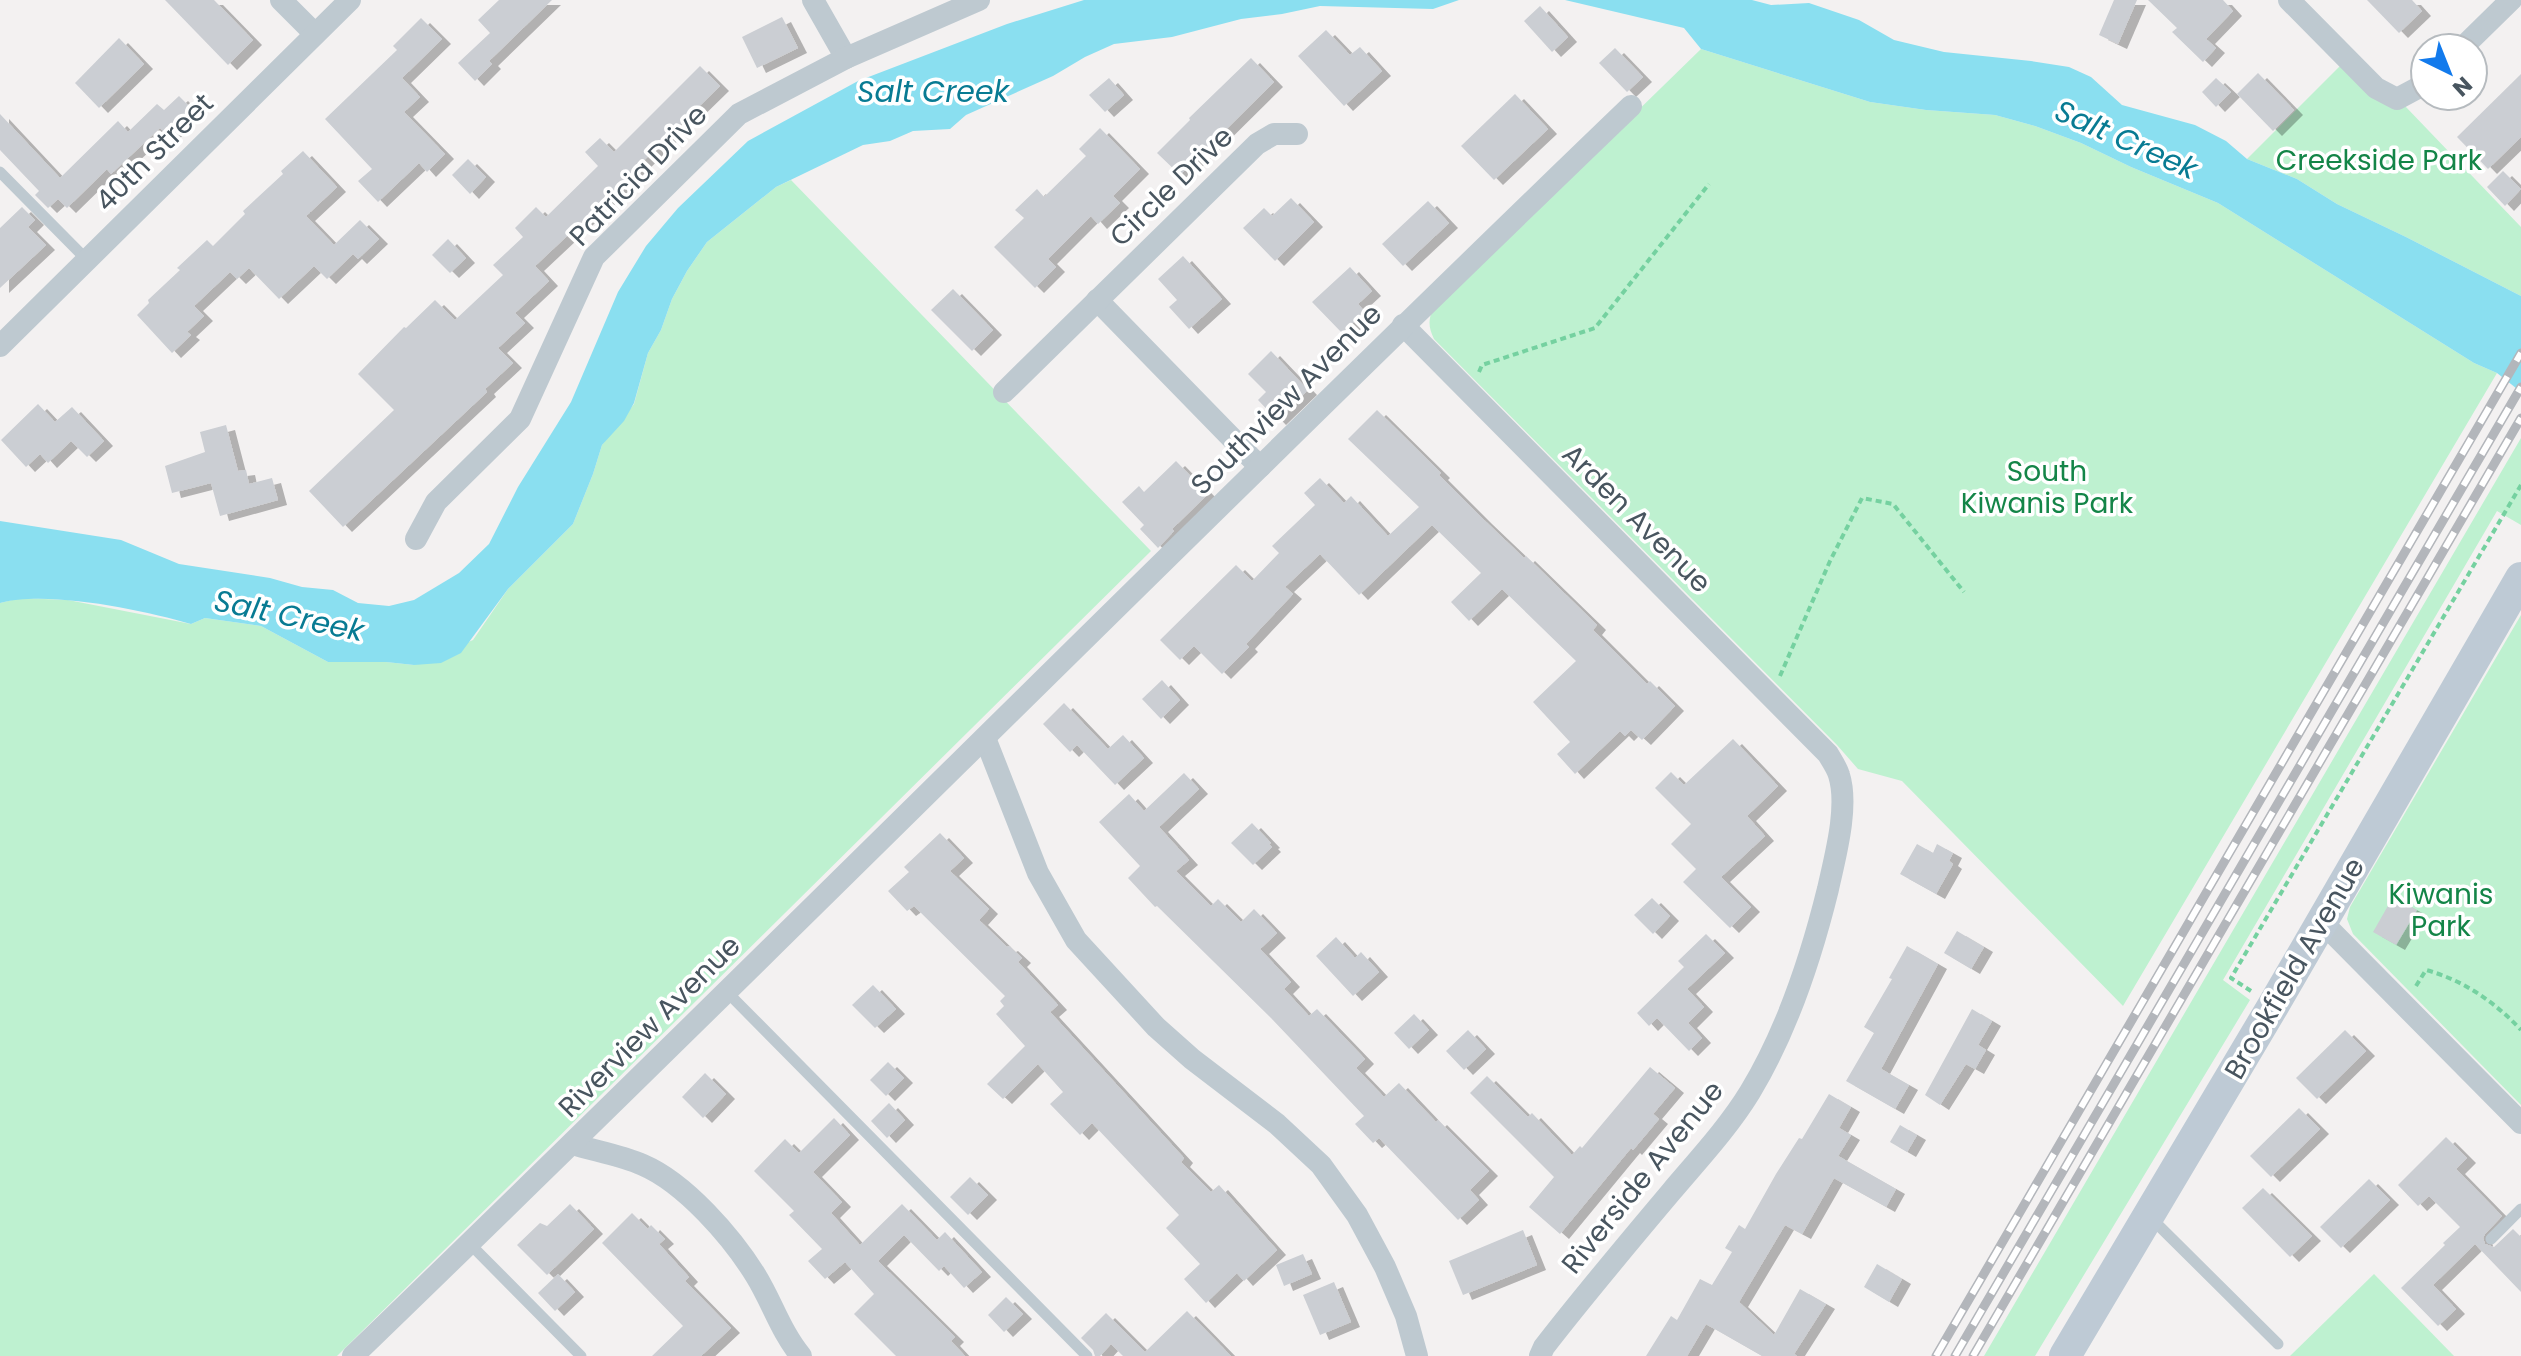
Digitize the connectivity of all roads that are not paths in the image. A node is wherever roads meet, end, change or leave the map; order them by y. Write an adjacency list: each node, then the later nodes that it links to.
1 (281, 0): 8 (street)
2 (350, 0): 8 (street, 40th Street)
3 (813, 0): 9 (street)
4 (979, 0): 9 (street, Patricia Drive)
5 (2289, 0): 10 (street)
6 (2511, 0): 7 (street)
7 (2478, 32)
8 (315, 34): 14 (street, 40th Street)
9 (846, 58): 20 (street, Patricia Drive)
10 (2409, 93)
11 (1631, 106): 16 (street, Southview Avenue)
12 (1297, 134): 15 (street, Circle Drive)
13 (0, 172): 14 (lane)
14 (87, 260): 17 (street, 40th Street)
15 (1097, 300): 18 (street, Circle Drive); 19 (street)
16 (1403, 325): 19 (street, Southview Avenue); 23 (street, Arden Avenue)
17 (0, 346)
18 (1004, 392)
19 (1260, 467): 22 (street, Southview Avenue)
20 (416, 539)
21 (2521, 578): 24 (street, Brookfield Avenue)
22 (985, 738): 25 (street, Riverview Avenue); 37 (street)
23 (1828, 754): 38 (street, Riverside Avenue)
24 (2322, 922): 26 (street); 29 (street, Brookfield Avenue)
25 (727, 992): 27 (street, Riverview Avenue); 36 (lane)
26 (2521, 1123)
27 (572, 1144): 31 (street, Riverview Avenue); 35 (street)
28 (2521, 1209): 30 (lane)
29 (2148, 1214): 32 (lane); 39 (street, Brookfield Avenue)
30 (2491, 1239)
31 (470, 1244): 33 (street, Riverview Avenue); 34 (lane)
32 (2278, 1344)
33 (353, 1356)
34 (581, 1356)
35 (801, 1356)
36 (1087, 1356)
37 (1417, 1356)
38 (1540, 1356)
39 (2065, 1356)

